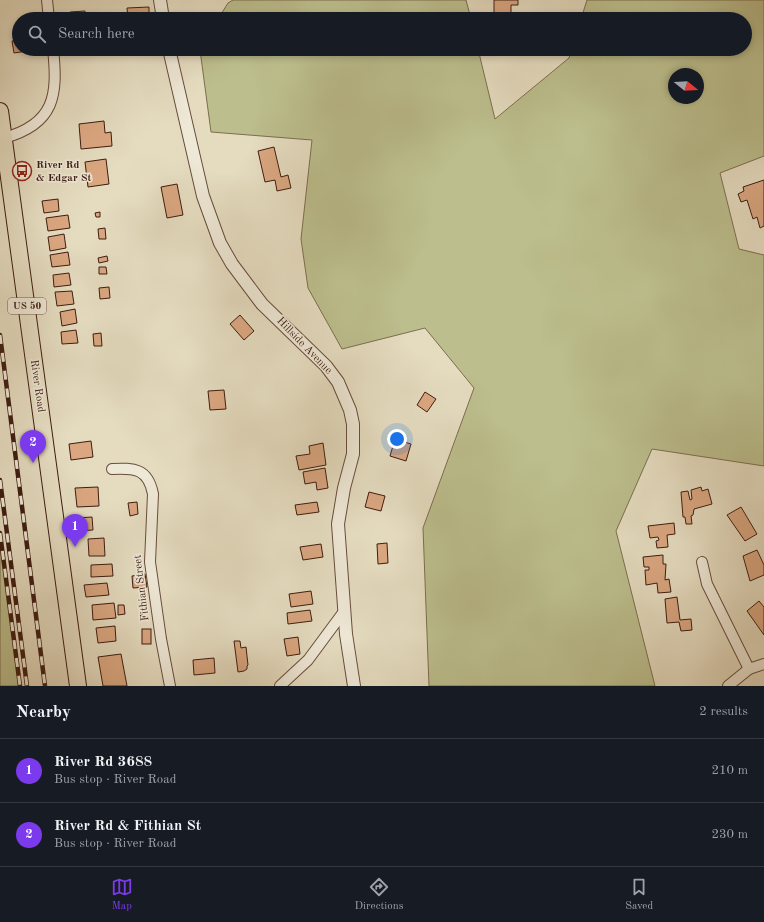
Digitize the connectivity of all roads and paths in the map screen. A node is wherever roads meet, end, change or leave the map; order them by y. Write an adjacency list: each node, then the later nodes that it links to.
1 (47, 0): 3 (street)
2 (160, 0): 4 (street)
3 (48, 12)
4 (163, 12)
5 (54, 56): 8 (street)
6 (170, 56): 11 (street, Hillside Avenue)
7 (0, 111): 8 (main road, River Road / US 50)
8 (4, 138): 14 (main road, River Road / US 50)
9 (112, 469): 15 (street, Fithian Street)
10 (702, 562): 13 (street)
11 (345, 610): 16 (street); 17 (street, Hillside Avenue)
12 (764, 664): 13 (street)
13 (749, 669): 18 (street)
14 (78, 686)
15 (170, 686)
16 (280, 686)
17 (354, 686)
18 (728, 686)

